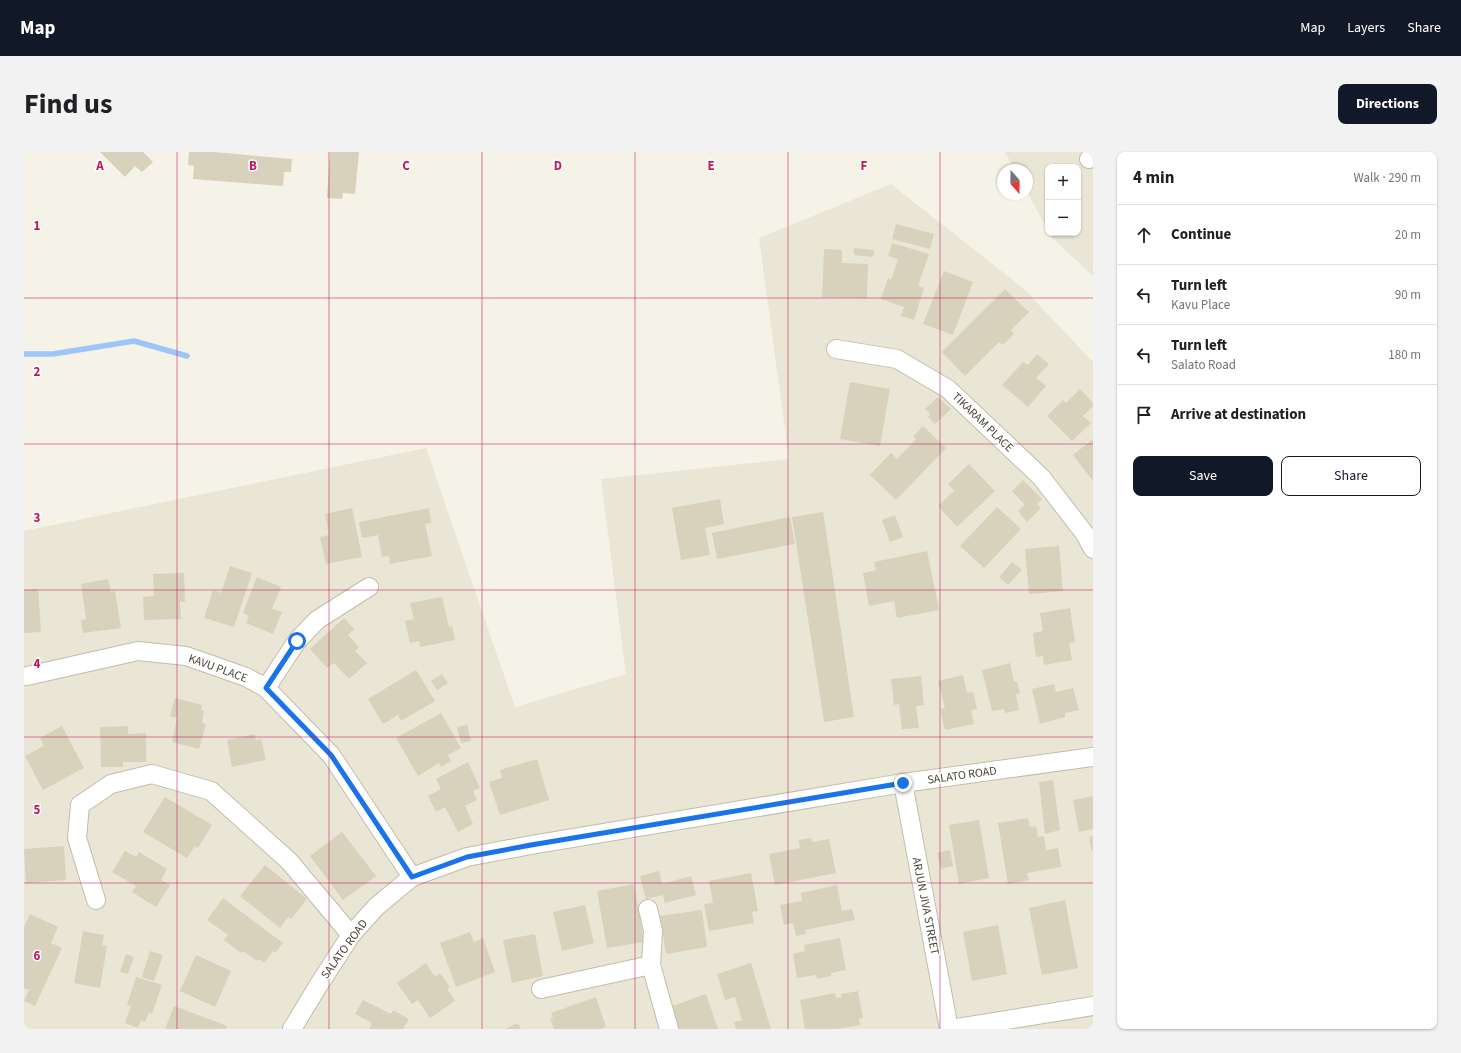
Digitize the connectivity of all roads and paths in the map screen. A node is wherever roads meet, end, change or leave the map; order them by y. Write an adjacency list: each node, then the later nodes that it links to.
1 (836, 349): 2 (street, TIKARAM PLACE)
2 (1093, 549)
3 (369, 587): 5 (street)
4 (27, 676): 5 (street, KAVU PLACE)
5 (266, 688): 8 (street, KAVU PLACE)
6 (1093, 757): 7 (street, SALATO ROAD)
7 (903, 783): 8 (street, SALATO ROAD); 17 (street, ARJUN JIVA STREET)
8 (412, 877): 11 (street, SALATO ROAD)
9 (96, 900): 11 (street)
10 (648, 909): 12 (street)
11 (351, 935): 15 (street, SALATO ROAD)
12 (651, 965): 13 (street); 16 (street)
13 (541, 989)
14 (1093, 1006): 17 (street)
15 (292, 1029)
16 (669, 1029)
17 (950, 1029)

